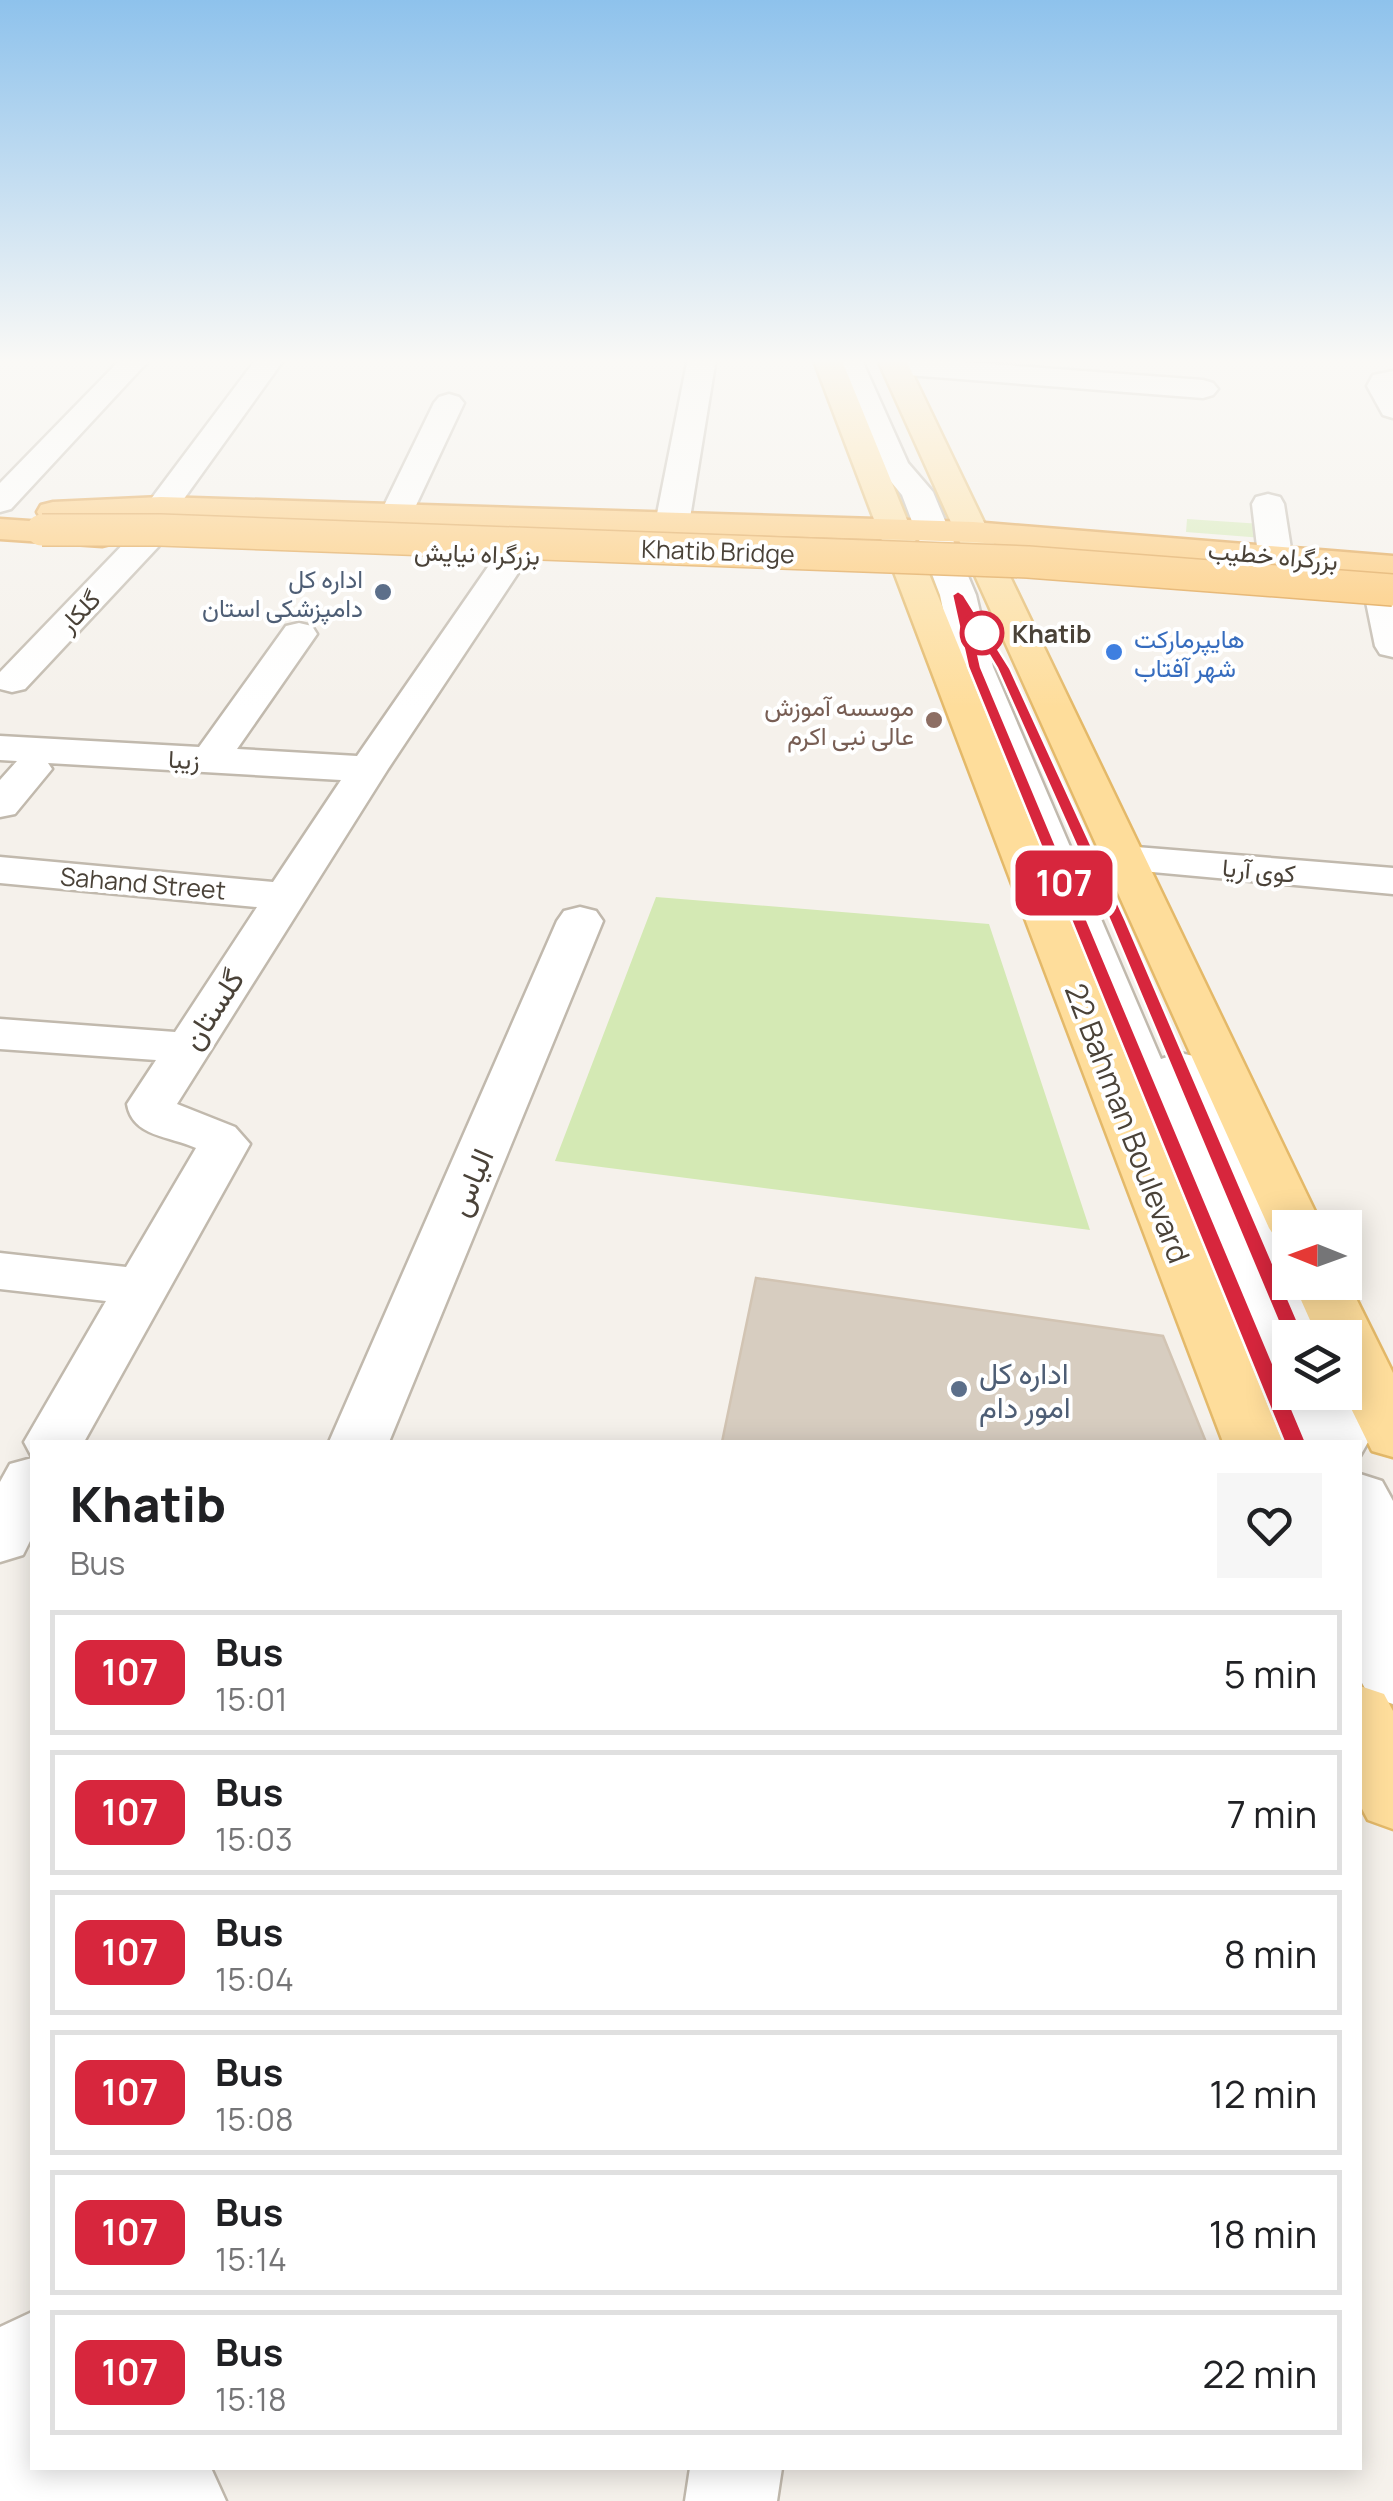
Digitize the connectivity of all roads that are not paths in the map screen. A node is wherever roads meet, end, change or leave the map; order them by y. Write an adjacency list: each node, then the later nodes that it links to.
1 (26, 475): 9 (street)
2 (185, 475): 11 (street)
3 (415, 475): 13 (street)
4 (681, 475): 15 (street)
5 (897, 475): 18 (main road, 22 Bahman Boulevard)
6 (899, 475): 18 (street)
7 (919, 475): 18 (main road, 22 Bahman Boulevard)
8 (919, 475): 18 (street)
9 (0, 502)
10 (1268, 504): 21 (street)
11 (161, 507): 13 (highway, بزرگراه نیایش); 14 (highway, بزرگراه نیایش)
12 (0, 510): 14 (highway)
13 (396, 516): 15 (highway, بزرگراه نیایش)
14 (49, 521): 16 (highway); 17 (highway, بزرگراه نیایش); 25 (highway, Khatib Bridge, bridge)
15 (672, 524): 18 (highway, بزرگراه نیایش); 22 (highway)
16 (0, 528)
17 (146, 540): 20 (highway, بزرگراه نیایش); 29 (street, گلکار)
18 (941, 549): 19 (highway, بزرگراه خطیب); 22 (highway, بزرگراه نیایش); 24 (highway, بزرگراه خطیب); 34 (main road, 22 Bahman Boulevard); 45 (street); 50 (main road, 22 Bahman Boulevard); 51 (street)
19 (1200, 549): 21 (highway, بزرگراه خطیب); 24 (highway)
20 (513, 554): 22 (highway, بزرگراه نیایش); 32 (street, گلستان)
21 (1285, 556): 23 (highway, بزرگراه خطیب); 26 (highway)
22 (666, 560)
23 (1393, 566)
24 (1201, 588): 26 (highway, بزرگراه خطیب)
25 (1391, 593): 26 (highway, بزرگراه خطیب); 28 (street)
26 (1292, 594)
27 (299, 634): 31 (street)
28 (1393, 646)
29 (12, 681)
30 (16, 758): 31 (street, زیبا); 33 (street)
31 (210, 760): 32 (street, زیبا)
32 (368, 769): 37 (street, گلستان)
33 (0, 805)
34 (1124, 859): 36 (street, کوی آریا); 41 (main road, 22 Bahman Boulevard)
35 (0, 870): 37 (street, Sahand Street)
36 (1393, 881)
37 (286, 896): 40 (street, گلستان)
38 (580, 922): 49 (street, الیاس)
39 (0, 1034): 40 (street)
40 (186, 1047): 43 (street, گلستان)
41 (1288, 1210)
42 (0, 1270): 43 (street)
43 (142, 1288): 48 (street, گلستان)
44 (1330, 1300): 47 (main road)
45 (1287, 1320)
46 (1325, 1410): 52 (street)
47 (1393, 1436)
48 (55, 1440)
49 (360, 1440)
50 (1253, 1440)
51 (1294, 1440)
52 (1337, 1440)
53 (30, 1484): 55 (street)
54 (1362, 1501): 56 (street)
55 (0, 1538)
56 (1393, 1577)
57 (1362, 1603): 58 (street)
58 (1393, 1677)
59 (1362, 1719): 60 (main road)
60 (1393, 1798)
61 (30, 2362): 62 (street)
62 (0, 2451)
63 (0, 2464): 65 (street)
64 (736, 2470): 66 (street)
65 (180, 2501)
66 (731, 2501)

